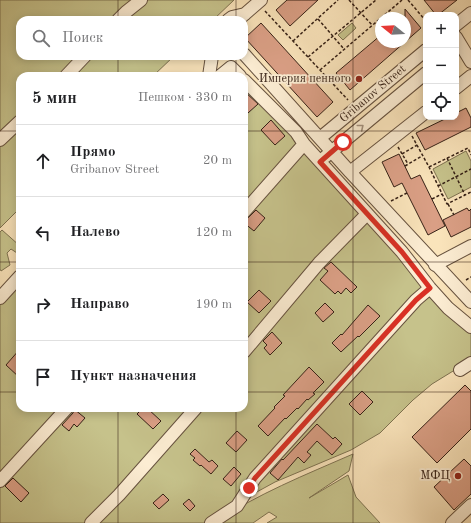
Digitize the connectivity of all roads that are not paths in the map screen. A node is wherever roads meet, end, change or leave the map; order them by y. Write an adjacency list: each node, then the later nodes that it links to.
1 (142, 0): 4 (street)
2 (262, 5): 5 (street)
3 (471, 13): 6 (street)
4 (122, 16)
5 (244, 16)
6 (459, 23)
7 (461, 42): 12 (street)
8 (423, 52): 23 (street, Gribanov Street)
9 (248, 58): 23 (street)
10 (81, 60): 13 (street)
11 (211, 60): 14 (street)
12 (471, 62)
13 (70, 72)
14 (210, 72)
15 (225, 72): 16 (street)
16 (236, 72)
17 (423, 75): 26 (street, Gribanov Street, one-way to 17)
18 (471, 76): 20 (street)
19 (248, 84): 25 (street)
20 (459, 86)
21 (423, 114): 28 (street)
22 (16, 125): 24 (street)
23 (320, 138): 26 (street)
24 (0, 140)
25 (304, 144): 27 (street); 29 (street)
26 (331, 151): 27 (street, Gribanov Street); 28 (street)
27 (320, 162): 30 (street)
28 (350, 172): 32 (street)
29 (248, 207)
30 (367, 214): 34 (street); 38 (street)
31 (471, 246): 32 (street)
32 (435, 265): 36 (street)
33 (16, 280): 35 (street)
34 (430, 288): 37 (street); 46 (street)
35 (0, 298)
36 (471, 302)
37 (471, 327)
38 (248, 347)
39 (471, 363): 40 (street)
40 (460, 370)
41 (63, 412): 43 (street)
42 (192, 412): 45 (street)
43 (0, 481)
44 (471, 505): 47 (street)
45 (91, 523)
46 (211, 523)
47 (452, 523)

